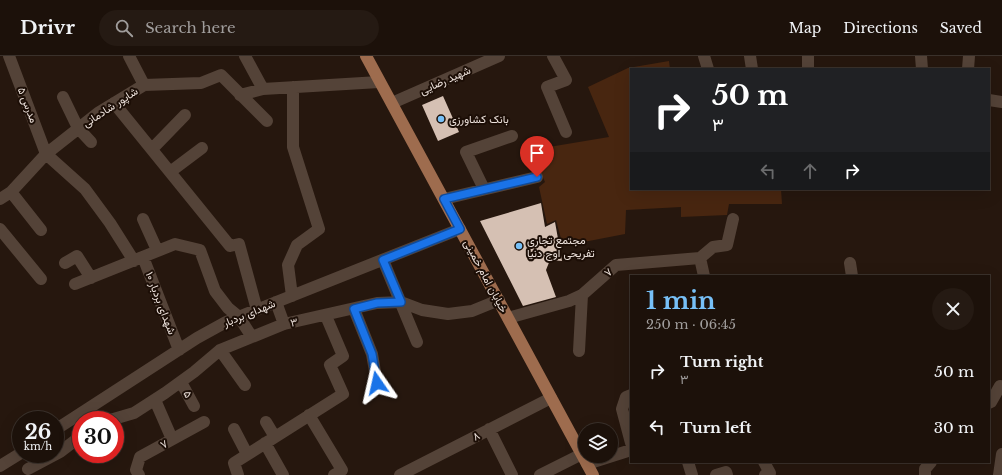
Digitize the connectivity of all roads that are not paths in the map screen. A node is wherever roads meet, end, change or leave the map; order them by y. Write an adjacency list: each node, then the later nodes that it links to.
1 (9, 56): 35 (street, مدرس ۵)
2 (129, 56): 18 (street)
3 (245, 56): 20 (street)
4 (366, 56): 17 (main road, خیابان امام خمینی)
5 (499, 56): 26 (street, شهید رضایی)
6 (553, 56): 30 (street)
7 (704, 56): 12 (street)
8 (750, 56): 13 (street)
9 (808, 56): 14 (street)
10 (921, 56): 15 (street)
11 (969, 56): 16 (street)
12 (708, 68)
13 (752, 68)
14 (808, 68)
15 (922, 68)
16 (968, 68)
17 (379, 82): 19 (street); 26 (main road, خیابان امام خمینی)
18 (144, 85): 21 (street, شاپور شادمانی); 24 (street, شاپور شادمانی)
19 (293, 88): 20 (street); 59 (street)
20 (263, 90): 21 (street)
21 (240, 95): 28 (street)
22 (63, 97): 29 (street)
23 (990, 100): 25 (street)
24 (114, 102): 29 (street, شاپور شادمانی); 34 (street)
25 (1002, 102)
26 (392, 103): 41 (main road, خیابان امام خمینی)
27 (185, 116): 34 (street)
28 (267, 121)
29 (78, 128): 32 (street); 35 (street, شاپور شادمانی)
30 (566, 132)
31 (512, 136): 38 (street)
32 (91, 142)
33 (202, 148): 36 (street)
34 (152, 150): 36 (street)
35 (46, 154): 39 (street, شاپور شادمانی); 49 (street, شهدای بردبار ۱۰)
36 (170, 172): 64 (street)
37 (537, 177): 38 (street)
38 (484, 189): 41 (street)
39 (11, 192): 40 (street, شاپور شادمانی); 46 (street)
40 (0, 199)
41 (444, 199): 44 (main road, خیابان امام خمینی)
42 (143, 219): 47 (street)
43 (733, 219): 48 (street)
44 (460, 229): 50 (street, شهدای بردبار); 60 (main road, خیابان امام خمینی)
45 (0, 230): 56 (street)
46 (41, 230)
47 (157, 250): 49 (street); 66 (street)
48 (700, 258): 53 (street); 58 (street, ۷)
49 (138, 259): 55 (street); 71 (street, شهدای بردبار ۱۰)
50 (383, 260): 59 (street, شهدای بردبار); 62 (street)
51 (65, 263): 55 (street)
52 (850, 263): 54 (street)
53 (704, 275)
54 (852, 275)
55 (91, 278): 57 (street)
56 (41, 279)
57 (75, 284)
58 (582, 295): 67 (street, ۷); 73 (street)
59 (292, 296): 61 (street, شهدای بردبار)
60 (499, 300): 62 (street, ۳); 67 (main road, خیابان امام خمینی)
61 (276, 302): 64 (street, شهدای بردبار); 68 (street)
62 (401, 302): 63 (street, ۳); 70 (street)
63 (354, 309): 65 (street, ۳); 75 (street)
64 (257, 310): 66 (street, شهدای بردبار)
65 (326, 316): 68 (street, ۳); 83 (street)
66 (239, 317): 69 (street); 71 (street, شهدای بردبار)
67 (508, 318): 79 (main road, خیابان امام خمینی)
68 (284, 324): 69 (street, ۳)
69 (252, 337): 72 (street, ۳)
70 (417, 342)
71 (179, 350): 85 (street, شهدای بردبار)
72 (220, 350): 74 (street, ۳); 76 (street)
73 (579, 351)
74 (181, 382): 80 (street, ۳); 82 (street, ۵)
75 (377, 383)
76 (245, 386)
77 (998, 388): 81 (street)
78 (630, 395): 93 (street)
79 (551, 398): 91 (street, ۸); 96 (main road, خیابان امام خمینی)
80 (155, 400): 84 (street, ۳); 92 (street)
81 (990, 402)
82 (194, 406)
83 (309, 415): 94 (street); 109 (street)
84 (124, 416)
85 (70, 420): 88 (street); 89 (street, شهدای بردبار)
86 (204, 422): 92 (street, ۷)
87 (266, 422): 94 (street)
88 (72, 423)
89 (64, 424)
90 (234, 429): 99 (street)
91 (489, 429): 114 (street, ۸); 115 (street)
92 (172, 439): 111 (street, ۷)
93 (630, 439)
94 (270, 440): 99 (street); 113 (street)
95 (72, 442): 108 (street)
96 (578, 448)
97 (630, 450): 98 (street)
98 (618, 452)
99 (247, 454): 112 (street)
100 (1002, 454): 122 (street)
101 (12, 459): 107 (street)
102 (578, 461): 116 (street)
103 (586, 463): 117 (main road, خیابان امام خمینی)
104 (688, 463): 118 (street)
105 (764, 463): 110 (street)
106 (930, 463): 121 (street)
107 (0, 466)
108 (30, 472)
109 (338, 473)
110 (768, 474)
111 (139, 475)
112 (238, 475)
113 (283, 475)
114 (400, 475)
115 (512, 475)
116 (540, 475)
117 (593, 475)
118 (692, 475)
119 (716, 475): 120 (street)
120 (727, 475)
121 (925, 475)
122 (999, 475)

